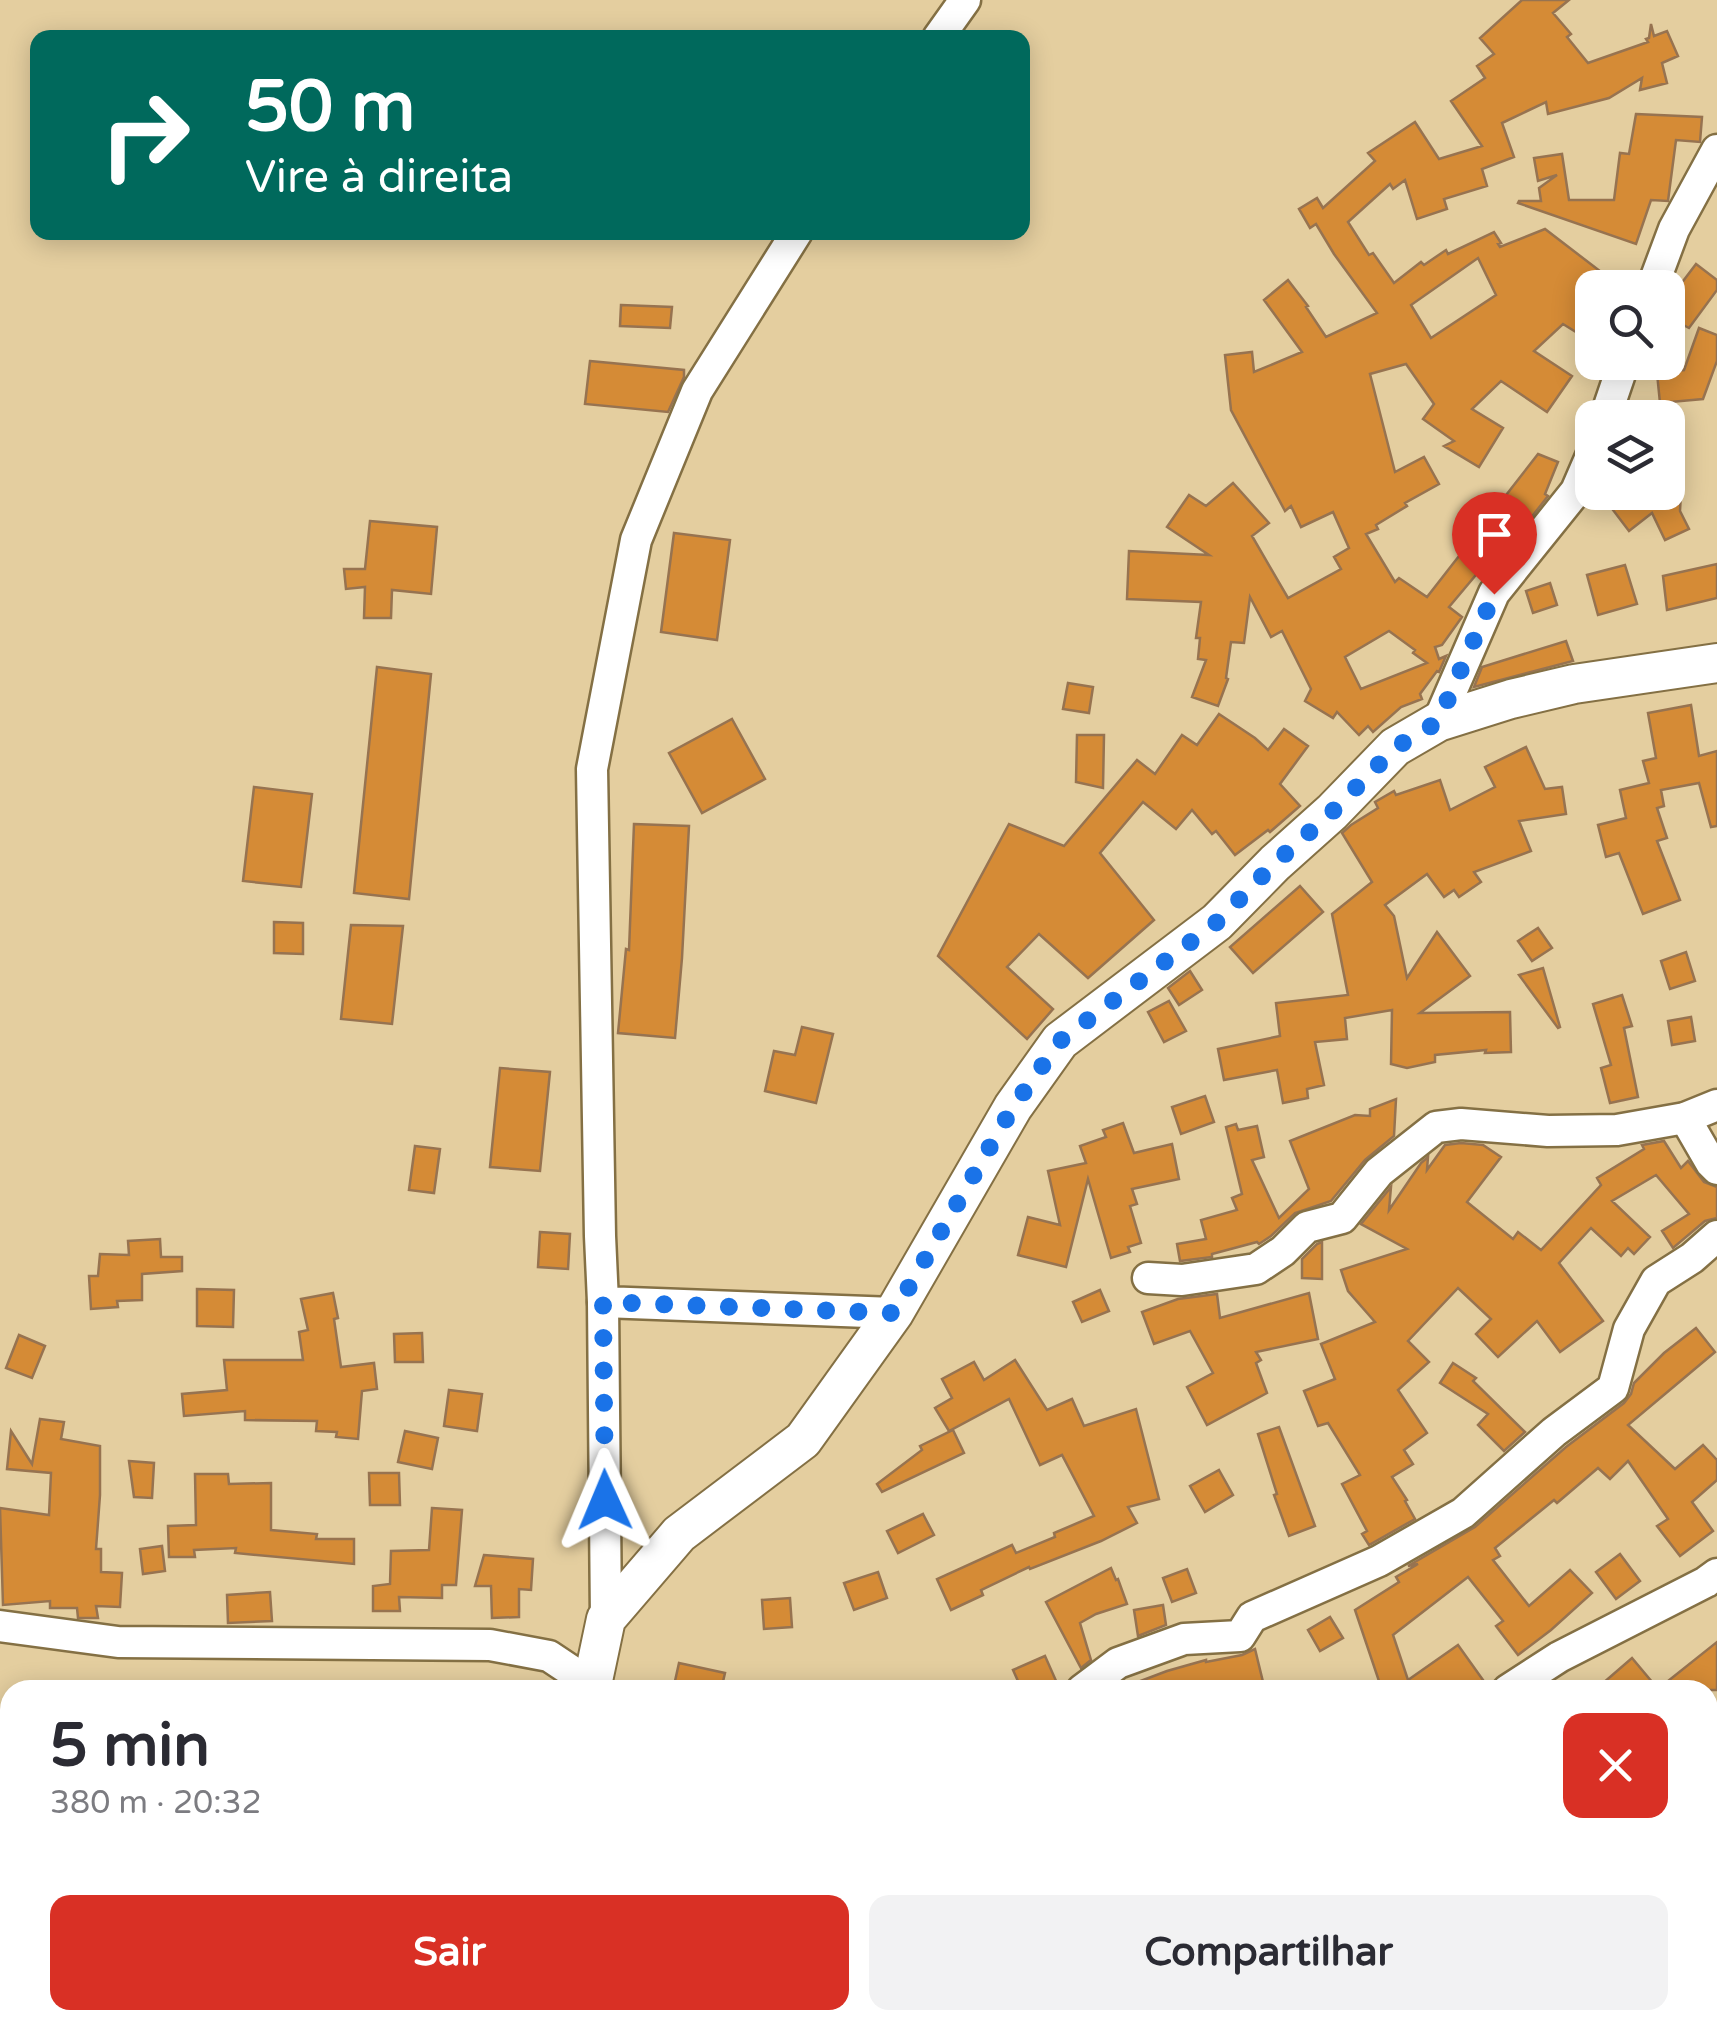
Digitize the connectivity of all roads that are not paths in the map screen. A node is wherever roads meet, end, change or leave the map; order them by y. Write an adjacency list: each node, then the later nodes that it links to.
1 (965, 0): 2 (street)
2 (944, 30)
3 (1717, 150): 5 (street)
4 (792, 240): 14 (street)
5 (1659, 270)
6 (1575, 493): 8 (street)
7 (1717, 664): 8 (street)
8 (1438, 722): 15 (street)
9 (1717, 1105): 10 (street)
10 (1685, 1118): 11 (street); 13 (street)
11 (1717, 1170)
12 (1717, 1236): 21 (street)
13 (1148, 1278)
14 (603, 1302): 15 (street); 17 (street)
15 (894, 1313): 17 (street)
16 (1717, 1574): 22 (street)
17 (606, 1619): 20 (street)
18 (0, 1626): 19 (street)
19 (583, 1680)
20 (595, 1680)
21 (1095, 1680)
22 (1523, 1680)

